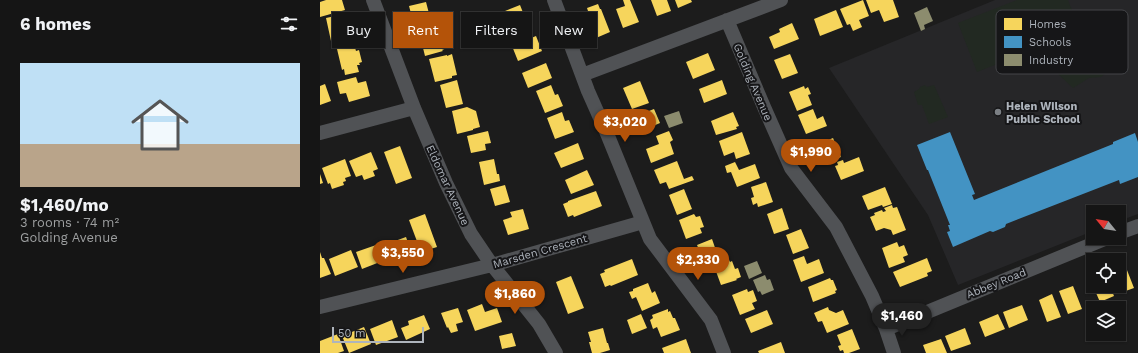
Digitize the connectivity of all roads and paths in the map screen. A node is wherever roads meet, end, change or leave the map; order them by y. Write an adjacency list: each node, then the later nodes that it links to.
1 (374, 0): 6 (street, Eldomar Avenue)
2 (554, 0): 5 (street)
3 (781, 0): 4 (street)
4 (727, 20): 5 (street); 14 (street, Golding Avenue)
5 (582, 75): 8 (street)
6 (414, 108): 7 (street); 12 (street, Eldomar Avenue)
7 (320, 133)
8 (643, 222): 12 (street, Marsden Crescent); 16 (street)
9 (1138, 226): 10 (street)
10 (1126, 230)
11 (1091, 245): 14 (street, Abbey Road)
12 (492, 265): 13 (street, Marsden Crescent); 15 (street, Eldomar Avenue)
13 (320, 308)
14 (886, 329): 17 (street, Golding Avenue)
15 (556, 353)
16 (724, 353)
17 (894, 353)

